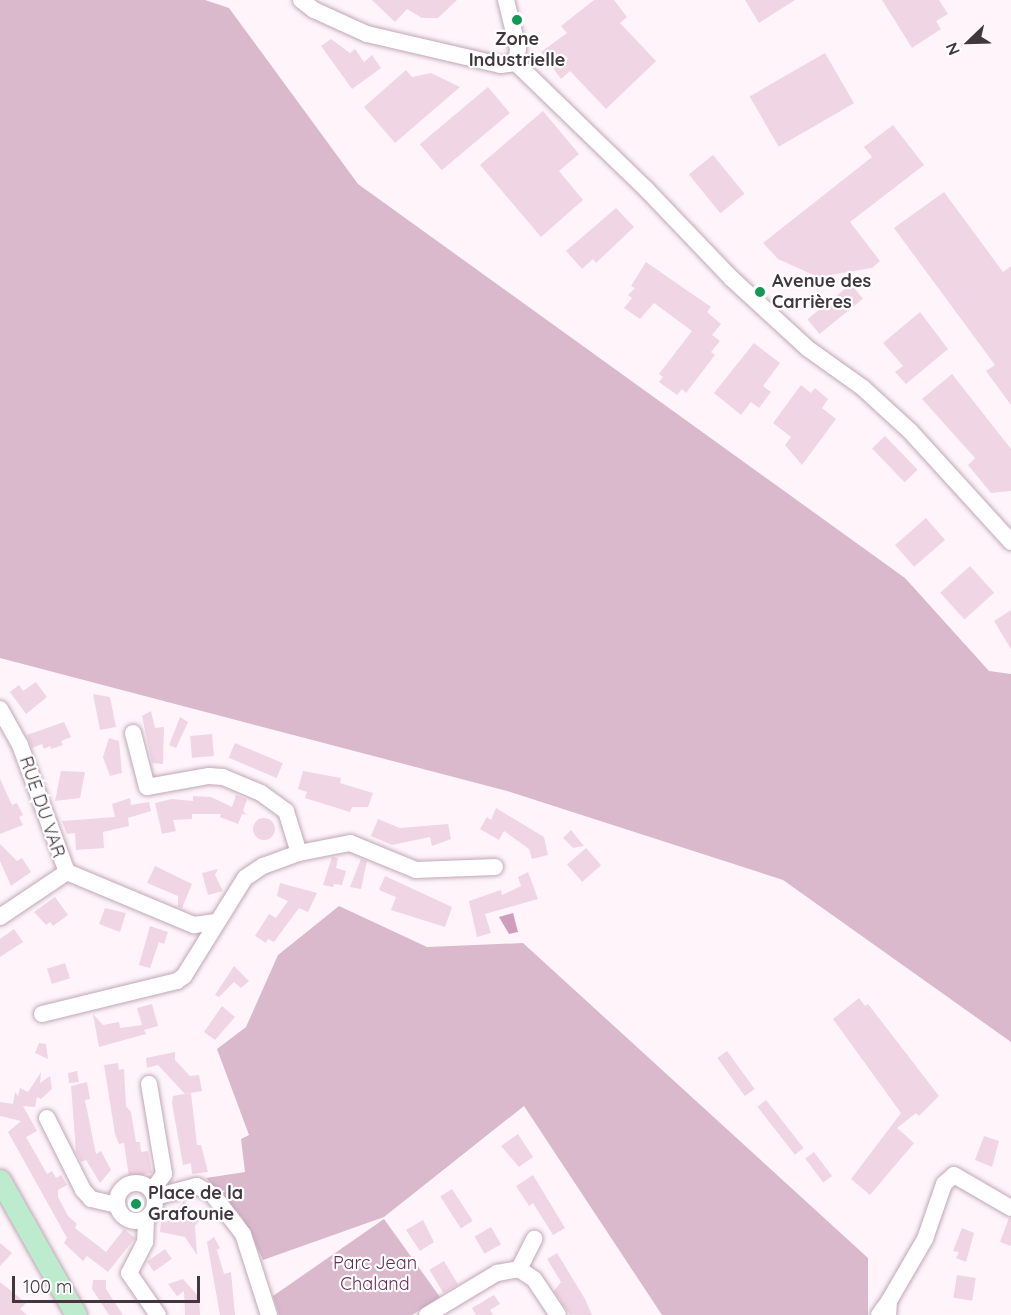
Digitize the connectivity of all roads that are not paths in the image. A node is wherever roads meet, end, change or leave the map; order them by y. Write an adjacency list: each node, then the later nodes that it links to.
1 (301, 0): 3 (street)
2 (506, 0): 3 (street)
3 (516, 63): 4 (street)
4 (1011, 542)
5 (0, 709): 9 (street, RUE DU VAR)
6 (133, 733): 7 (street)
7 (298, 853): 8 (street); 11 (street)
8 (495, 867)
9 (67, 872): 10 (street, RUE DU VAR); 12 (street, RUE DU VAR)
10 (0, 917)
11 (216, 922): 12 (street); 13 (street)
12 (194, 926): 13 (street)
13 (200, 950): 14 (street)
14 (42, 1014)
15 (149, 1084): 18 (street)
16 (47, 1118): 19 (street)
17 (0, 1180): 25 (main road)
18 (153, 1194): 19 (street); 21 (street); 27 (street)
19 (117, 1205): 21 (street)
20 (1011, 1208): 24 (street)
21 (146, 1218): 26 (street)
22 (534, 1239): 23 (street)
23 (519, 1269): 28 (street); 29 (street)
24 (886, 1310)
25 (76, 1315)
26 (158, 1315)
27 (269, 1315)
28 (427, 1315)
29 (558, 1315)

